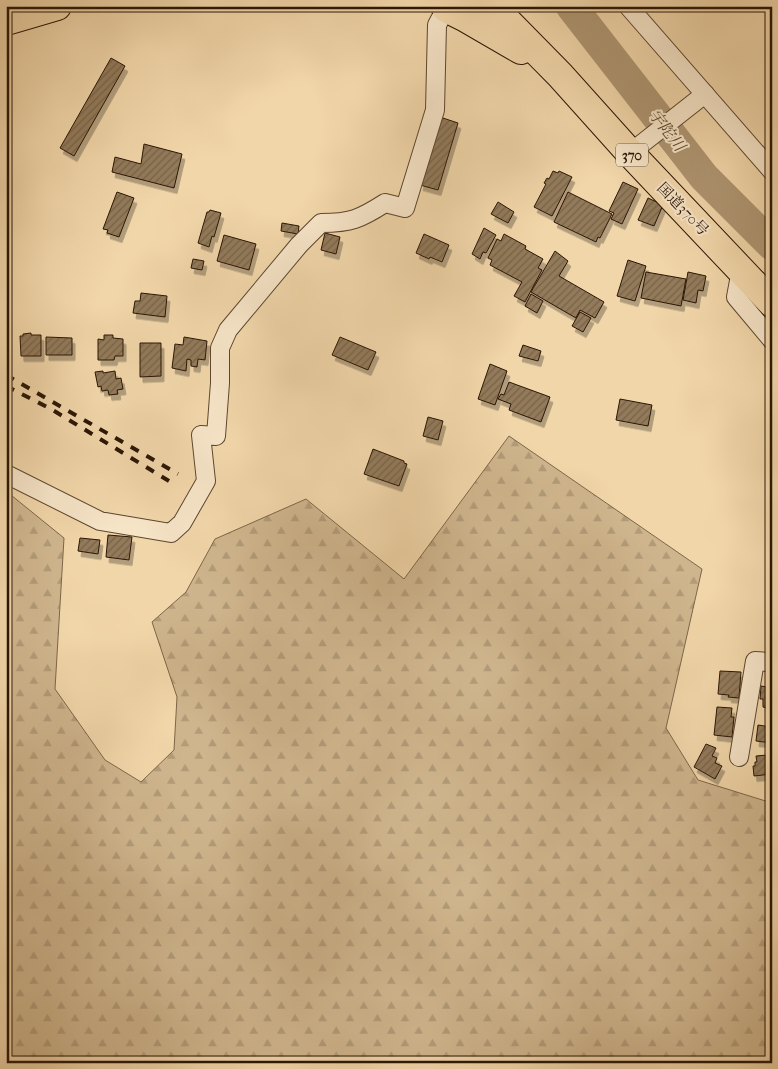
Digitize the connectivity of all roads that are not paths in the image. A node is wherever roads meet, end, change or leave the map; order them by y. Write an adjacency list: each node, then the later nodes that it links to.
1 (56, 6): 5 (highway)
2 (492, 6): 6 (highway, 国道370号 / 370)
3 (628, 6): 7 (street)
4 (446, 7): 6 (highway); 13 (street)
5 (6, 21)
6 (560, 76): 8 (highway, 国道370号 / 370)
7 (703, 96): 8 (street); 9 (street)
8 (635, 150): 10 (highway, 国道370号 / 370)
9 (772, 171)
10 (741, 270): 11 (highway, 国道370号 / 370); 12 (street)
11 (772, 303)
12 (772, 340)
13 (6, 474)
14 (772, 662): 15 (street)
15 (739, 758)

